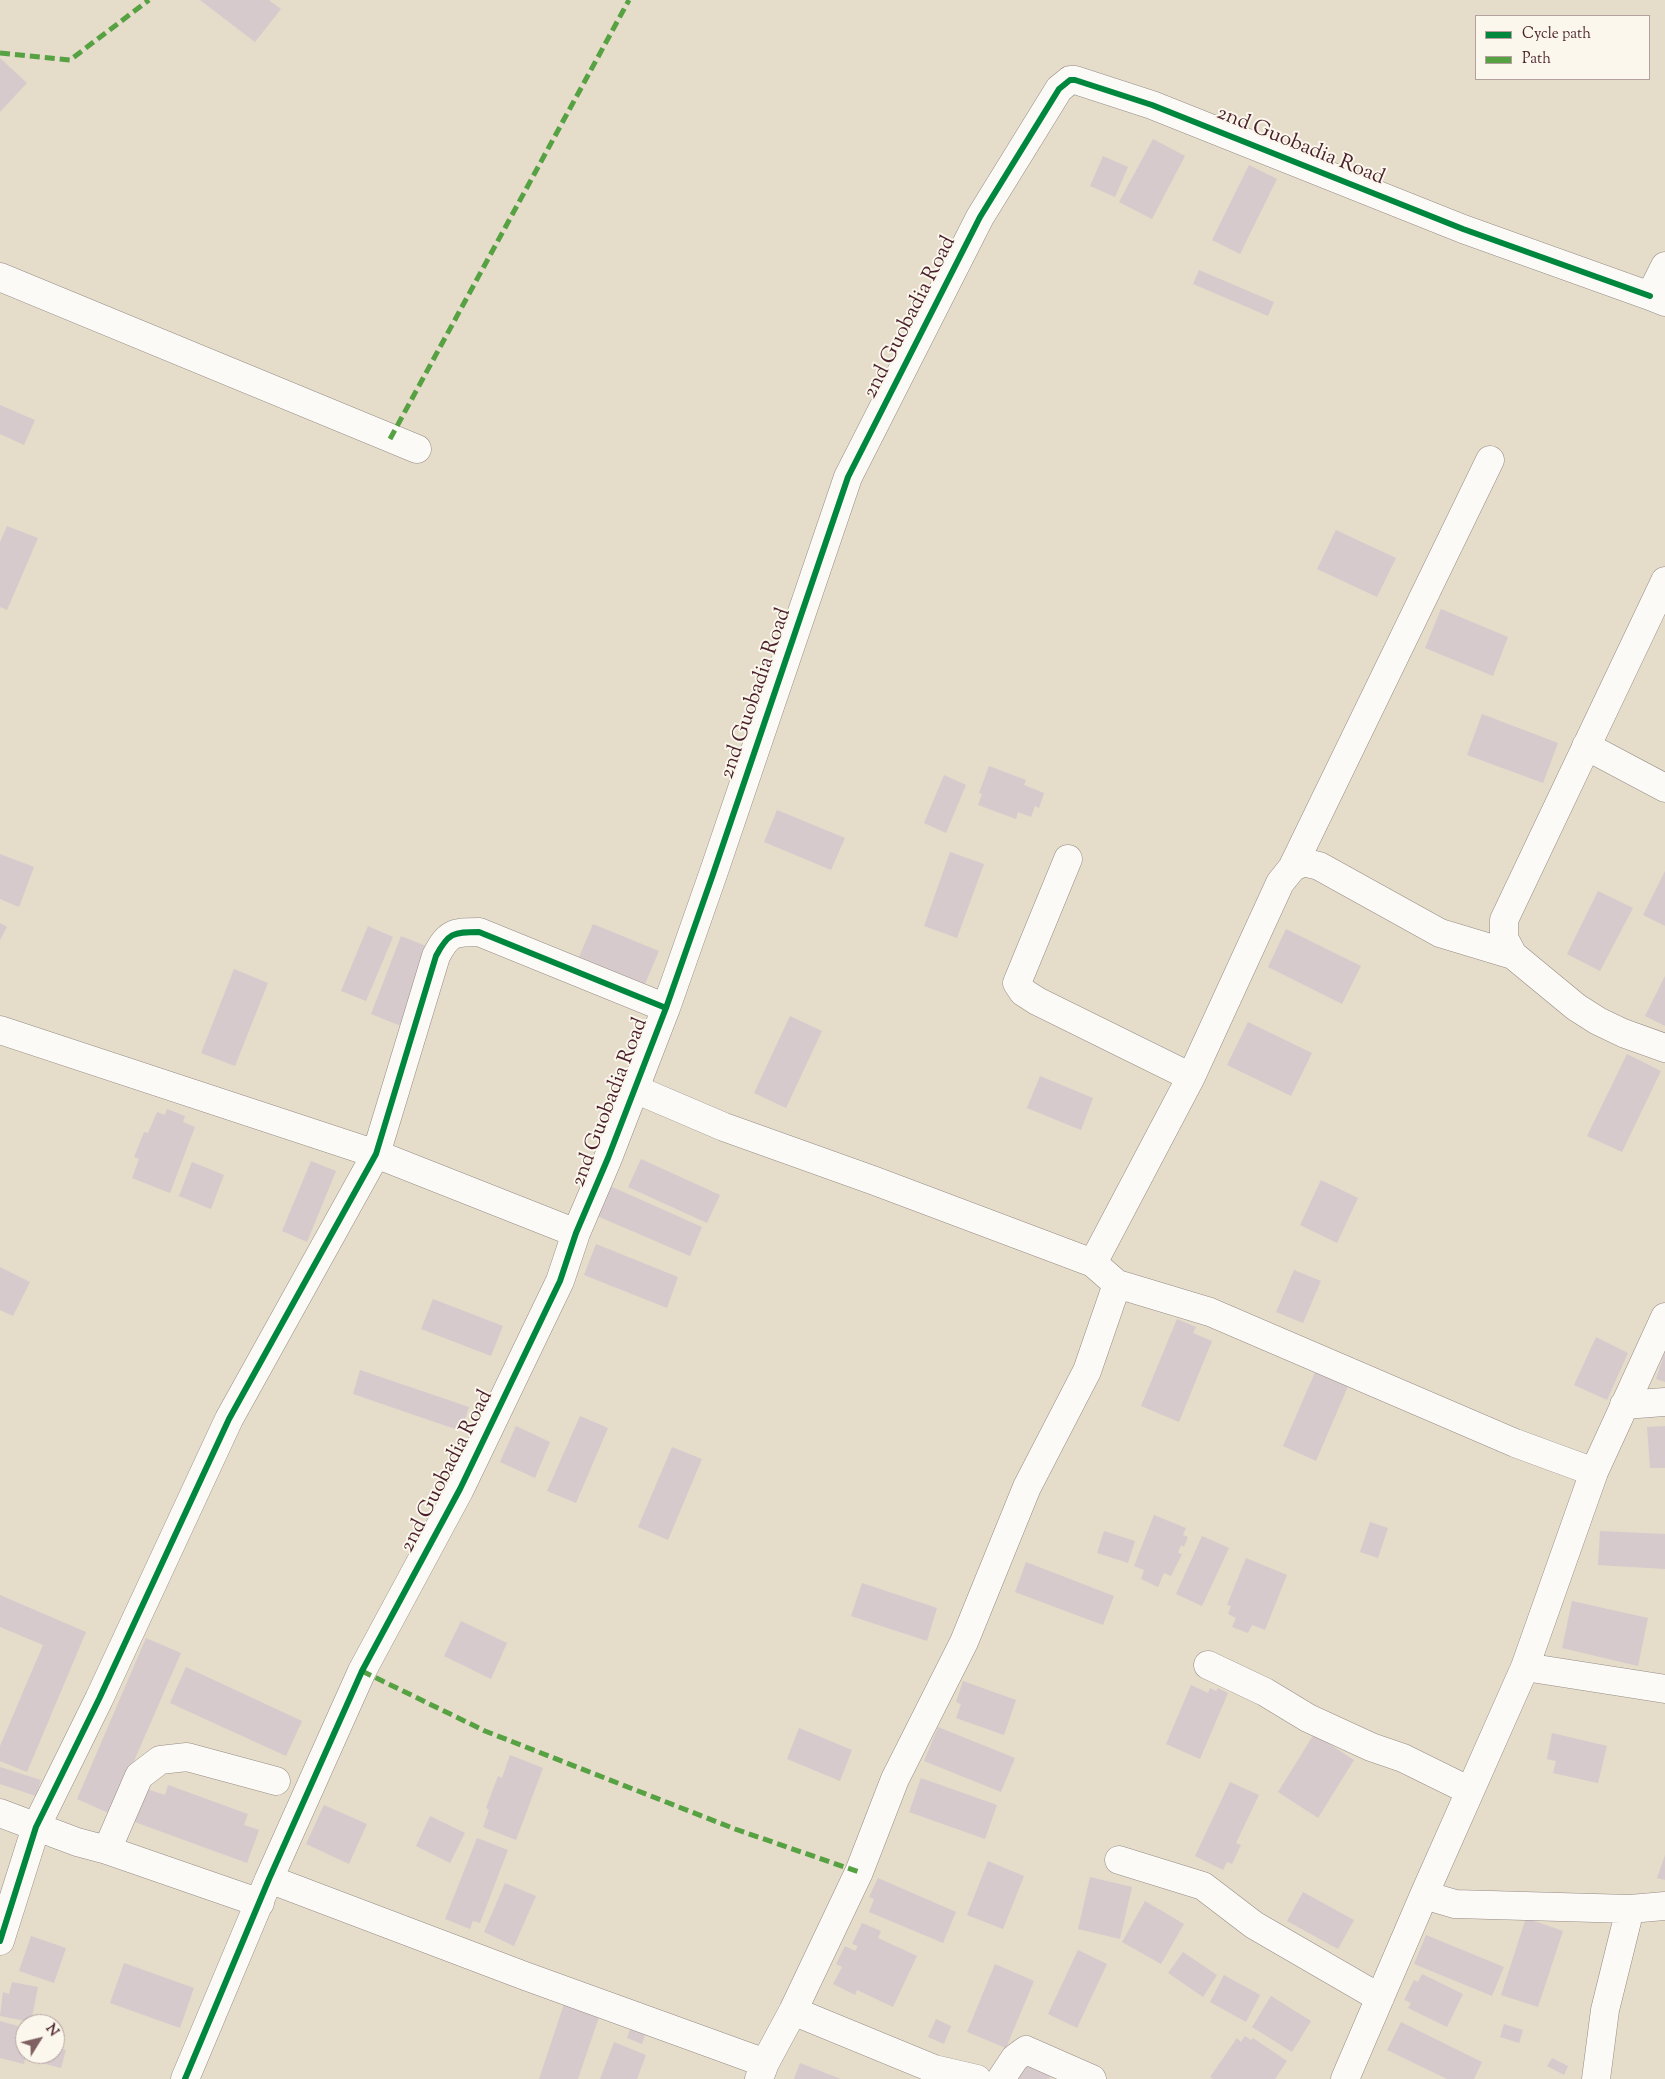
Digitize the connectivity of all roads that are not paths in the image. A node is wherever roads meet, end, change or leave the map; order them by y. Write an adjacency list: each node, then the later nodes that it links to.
1 (1665, 266): 3 (street)
2 (0, 277): 4 (street)
3 (1658, 299): 12 (street, 2nd Guobadia Road)
4 (417, 450)
5 (1490, 460): 10 (street)
6 (1665, 581): 7 (street)
7 (1586, 746): 8 (street); 11 (street)
8 (1665, 788)
9 (1068, 859): 15 (street)
10 (1292, 868): 11 (street); 15 (street)
11 (1513, 955): 14 (street)
12 (666, 1008): 16 (street, 2nd Guobadia Road); 17 (street)
13 (0, 1030): 17 (street)
14 (1665, 1048)
15 (1191, 1077): 19 (street)
16 (635, 1090): 18 (street, 2nd Guobadia Road); 19 (street)
17 (376, 1154): 18 (street); 31 (street)
18 (576, 1232): 34 (street, 2nd Guobadia Road)
19 (1093, 1263): 20 (street)
20 (1117, 1284): 24 (street); 40 (street)
21 (1665, 1317): 23 (street)
22 (1665, 1401): 23 (street)
23 (1625, 1402): 24 (street)
24 (1594, 1472): 26 (street)
25 (1208, 1665): 29 (street)
26 (1525, 1667): 27 (street); 29 (street)
27 (1665, 1689)
28 (276, 1781): 32 (street)
29 (1470, 1792): 35 (street)
30 (0, 1813): 31 (street)
31 (36, 1827): 32 (street); 38 (street)
32 (108, 1850): 34 (street)
33 (1119, 1860): 39 (street)
34 (265, 1891): 41 (street); 42 (street, 2nd Guobadia Road)
35 (1424, 1895): 37 (street); 39 (street)
36 (1665, 1906): 37 (street)
37 (1630, 1910): 47 (street)
38 (0, 1941)
39 (1380, 1998): 46 (street)
40 (794, 2011): 41 (street); 43 (street)
41 (762, 2071)
42 (189, 2078)
43 (977, 2079)
44 (1001, 2079): 45 (street)
45 (1092, 2079)
46 (1345, 2079)
47 (1596, 2079)

